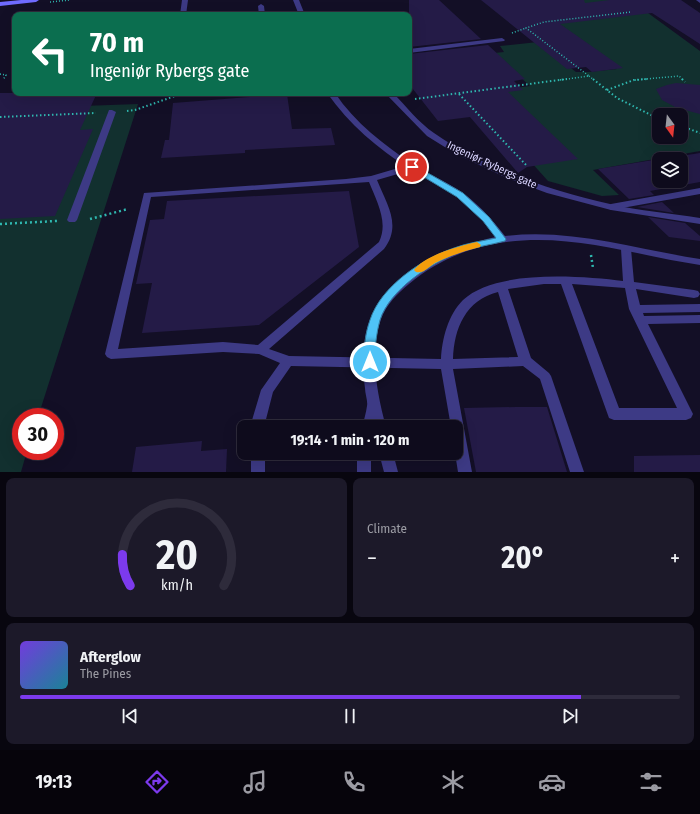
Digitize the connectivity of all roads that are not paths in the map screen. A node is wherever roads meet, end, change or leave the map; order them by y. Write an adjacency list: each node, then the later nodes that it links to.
1 (36, 0): 4 (main road)
2 (185, 0): 6 (street)
3 (296, 0): 8 (street)
4 (0, 4)
5 (261, 6): 7 (street)
6 (183, 12)
7 (262, 12)
8 (301, 12)
9 (502, 40): 10 (street)
10 (412, 51)
11 (333, 96): 14 (street)
12 (391, 96): 17 (street, Ingeniør Rybergs gate)
13 (112, 112): 18 (street)
14 (412, 167): 15 (street); 20 (street)
15 (372, 179): 31 (street); 31 (street)
16 (700, 191): 17 (street, Ingeniør Rybergs gate)
17 (611, 207): 19 (street, Ingeniør Rybergs gate)
18 (72, 220)
19 (700, 221)
20 (502, 239): 21 (street); 34 (street)
21 (626, 249): 22 (street); 24 (street)
22 (700, 262)
23 (565, 280): 24 (street); 25 (street); 30 (street)
24 (629, 284): 26 (street); 28 (street)
25 (502, 287): 33 (street); 35 (street)
26 (694, 294)
27 (700, 308): 28 (street)
28 (635, 309): 30 (street)
29 (700, 319): 30 (street)
30 (641, 320)
31 (260, 350): 32 (street)
32 (288, 361): 34 (street); 37 (street)
33 (526, 361): 35 (street); 47 (street)
34 (370, 362): 35 (street); 36 (street)
35 (447, 364): 46 (street)
36 (373, 406): 38 (street); 39 (street)
37 (258, 420)
38 (370, 420)
39 (377, 420)
40 (258, 460): 43 (street)
41 (364, 460): 44 (street)
42 (388, 460): 45 (street)
43 (258, 472)
44 (364, 472)
45 (391, 472)
46 (465, 472)
47 (576, 472)

